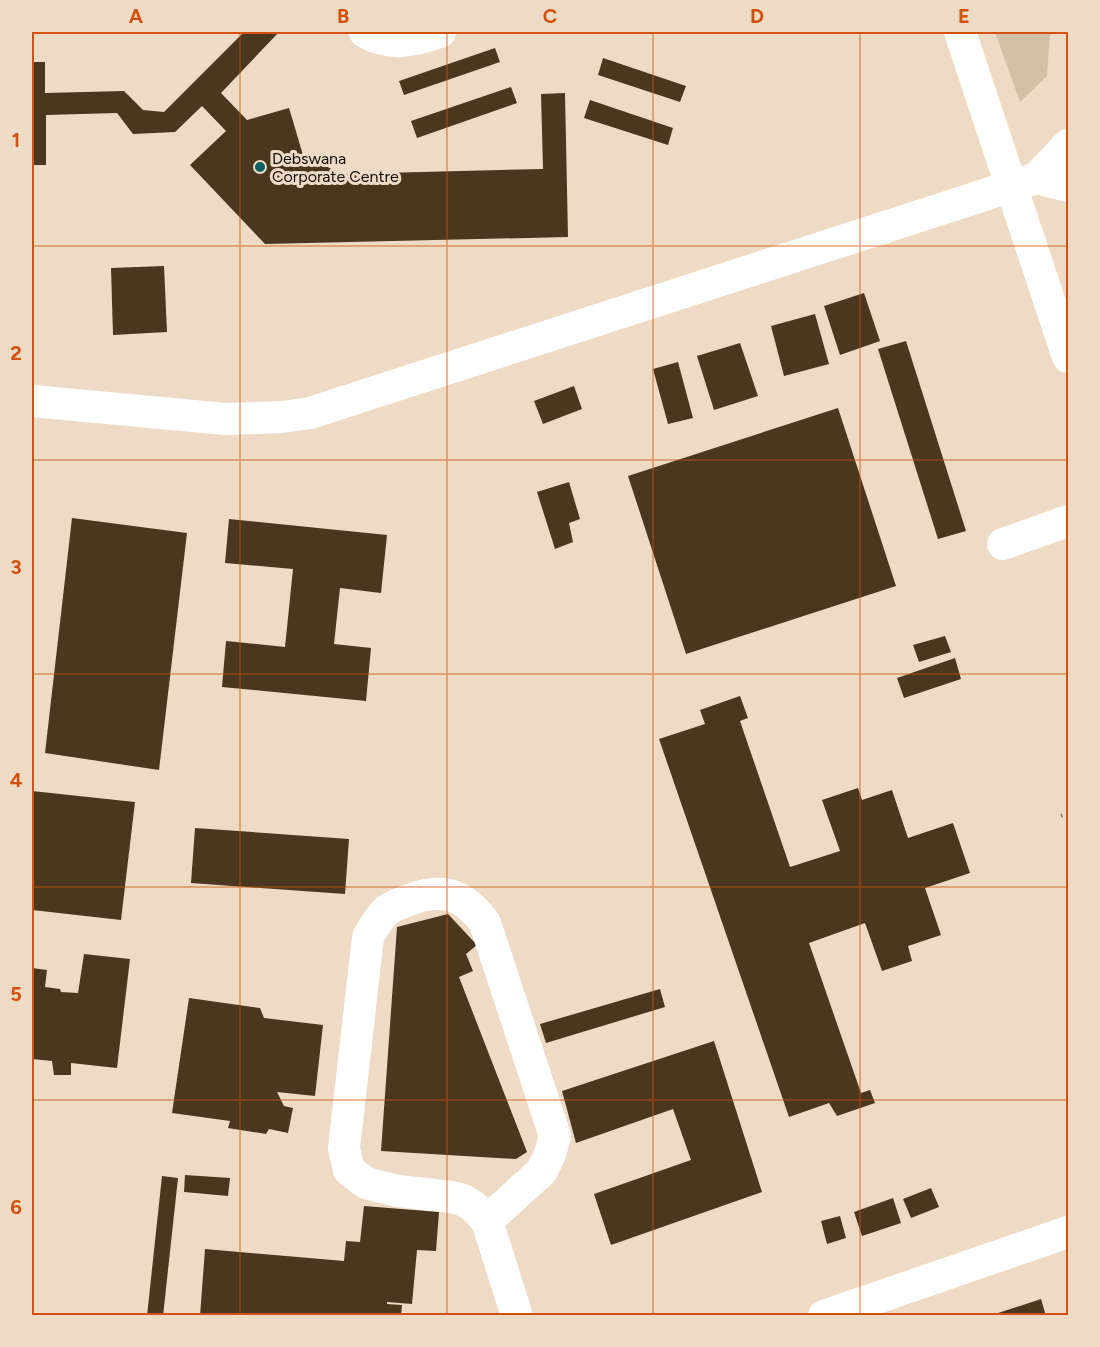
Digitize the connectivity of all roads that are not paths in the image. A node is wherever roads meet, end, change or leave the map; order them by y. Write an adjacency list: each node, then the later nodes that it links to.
1 (365, 32): 2 (street)
2 (440, 32)
3 (960, 32): 5 (street)
4 (1068, 145): 5 (street)
5 (1025, 182): 6 (street); 7 (street); 8 (street)
6 (1068, 186)
7 (1068, 357)
8 (32, 401)
9 (1068, 521): 10 (street)
10 (1003, 543)
11 (487, 1221): 11 (street); 13 (street)
12 (1068, 1232): 14 (street)
13 (517, 1316)
14 (824, 1316)

